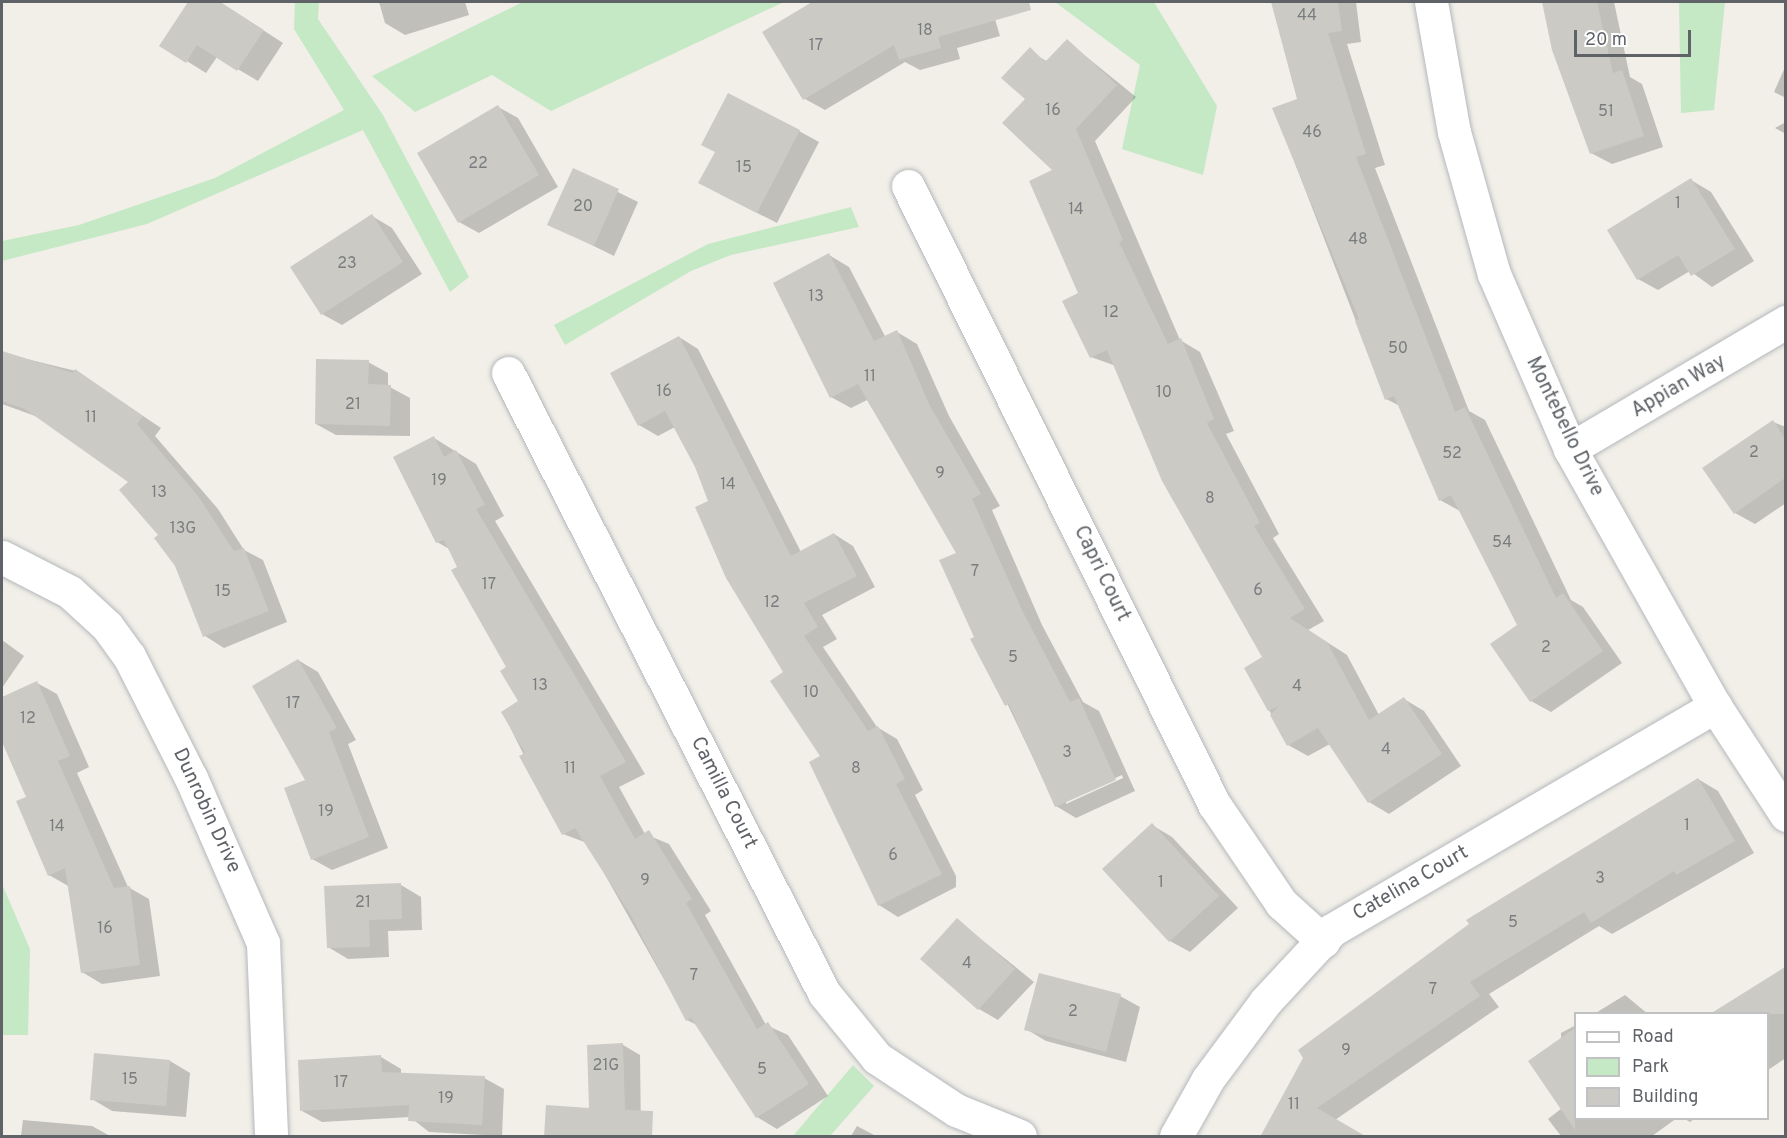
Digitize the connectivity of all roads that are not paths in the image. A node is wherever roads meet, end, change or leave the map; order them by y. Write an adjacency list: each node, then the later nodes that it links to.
1 (1431, 2): 5 (street, Montebello Drive)
2 (908, 186): 9 (street, Capri Court)
3 (1785, 322): 5 (street, Appian Way)
4 (508, 373): 11 (street, Camilla Court)
5 (1570, 449): 7 (street, Montebello Drive)
6 (2, 557): 10 (street, Dunrobin Drive)
7 (1715, 706): 8 (street, Montebello Drive); 9 (street, Catelina Court)
8 (1785, 815)
9 (1323, 941): 12 (street, Catelina Court)
10 (271, 1137)
11 (1020, 1137)
12 (1176, 1137)

